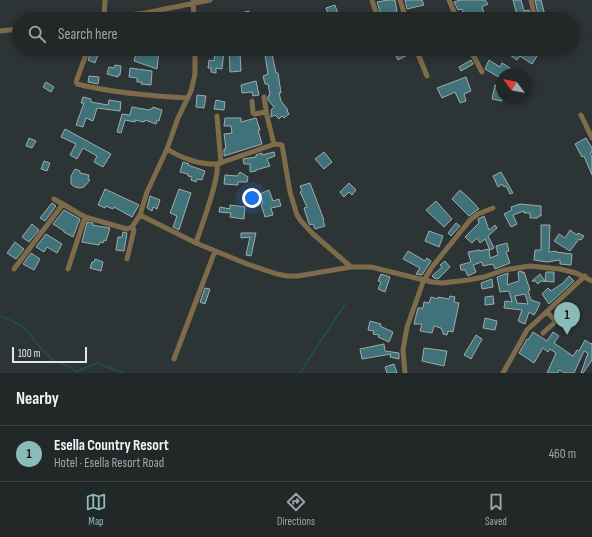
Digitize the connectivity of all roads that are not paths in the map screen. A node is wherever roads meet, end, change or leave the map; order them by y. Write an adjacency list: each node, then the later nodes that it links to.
1 (105, 0): 8 (street)
2 (210, 0): 7 (street)
3 (372, 0): 11 (street)
4 (400, 0): 12 (street)
5 (449, 0): 13 (street)
6 (531, 0): 14 (street)
7 (193, 2): 9 (street); 10 (street)
8 (104, 12)
9 (149, 12)
10 (194, 12)
11 (376, 12)
12 (404, 12)
13 (454, 12)
14 (534, 12)
15 (12, 30): 16 (street)
16 (0, 31)
17 (85, 56): 24 (street)
18 (196, 56): 24 (street)
19 (419, 56): 22 (street)
20 (474, 56): 21 (street)
21 (482, 72)
22 (427, 76)
23 (264, 97): 26 (street)
24 (188, 98): 31 (street)
25 (252, 101): 26 (street)
26 (266, 112): 30 (street)
27 (581, 115): 29 (street)
28 (217, 116): 32 (street)
29 (592, 138)
30 (274, 144): 32 (street); 42 (street)
31 (167, 149): 32 (street); 36 (street)
32 (219, 164): 39 (street)
33 (54, 199): 34 (street)
34 (63, 204): 37 (street); 43 (street)
35 (493, 208): 46 (street)
36 (140, 214): 38 (street); 39 (street)
37 (85, 217): 38 (street); 44 (street)
38 (132, 227): 41 (street)
39 (196, 243): 40 (street)
40 (215, 251): 42 (street); 50 (street)
41 (127, 259)
42 (351, 267): 46 (street)
43 (14, 269)
44 (68, 269)
45 (585, 276): 46 (street); 47 (street); 48 (street)
46 (424, 280): 51 (street)
47 (592, 281)
48 (547, 312): 49 (street); 52 (street)
49 (543, 333)
50 (174, 359)
51 (405, 373)
52 (503, 373)

